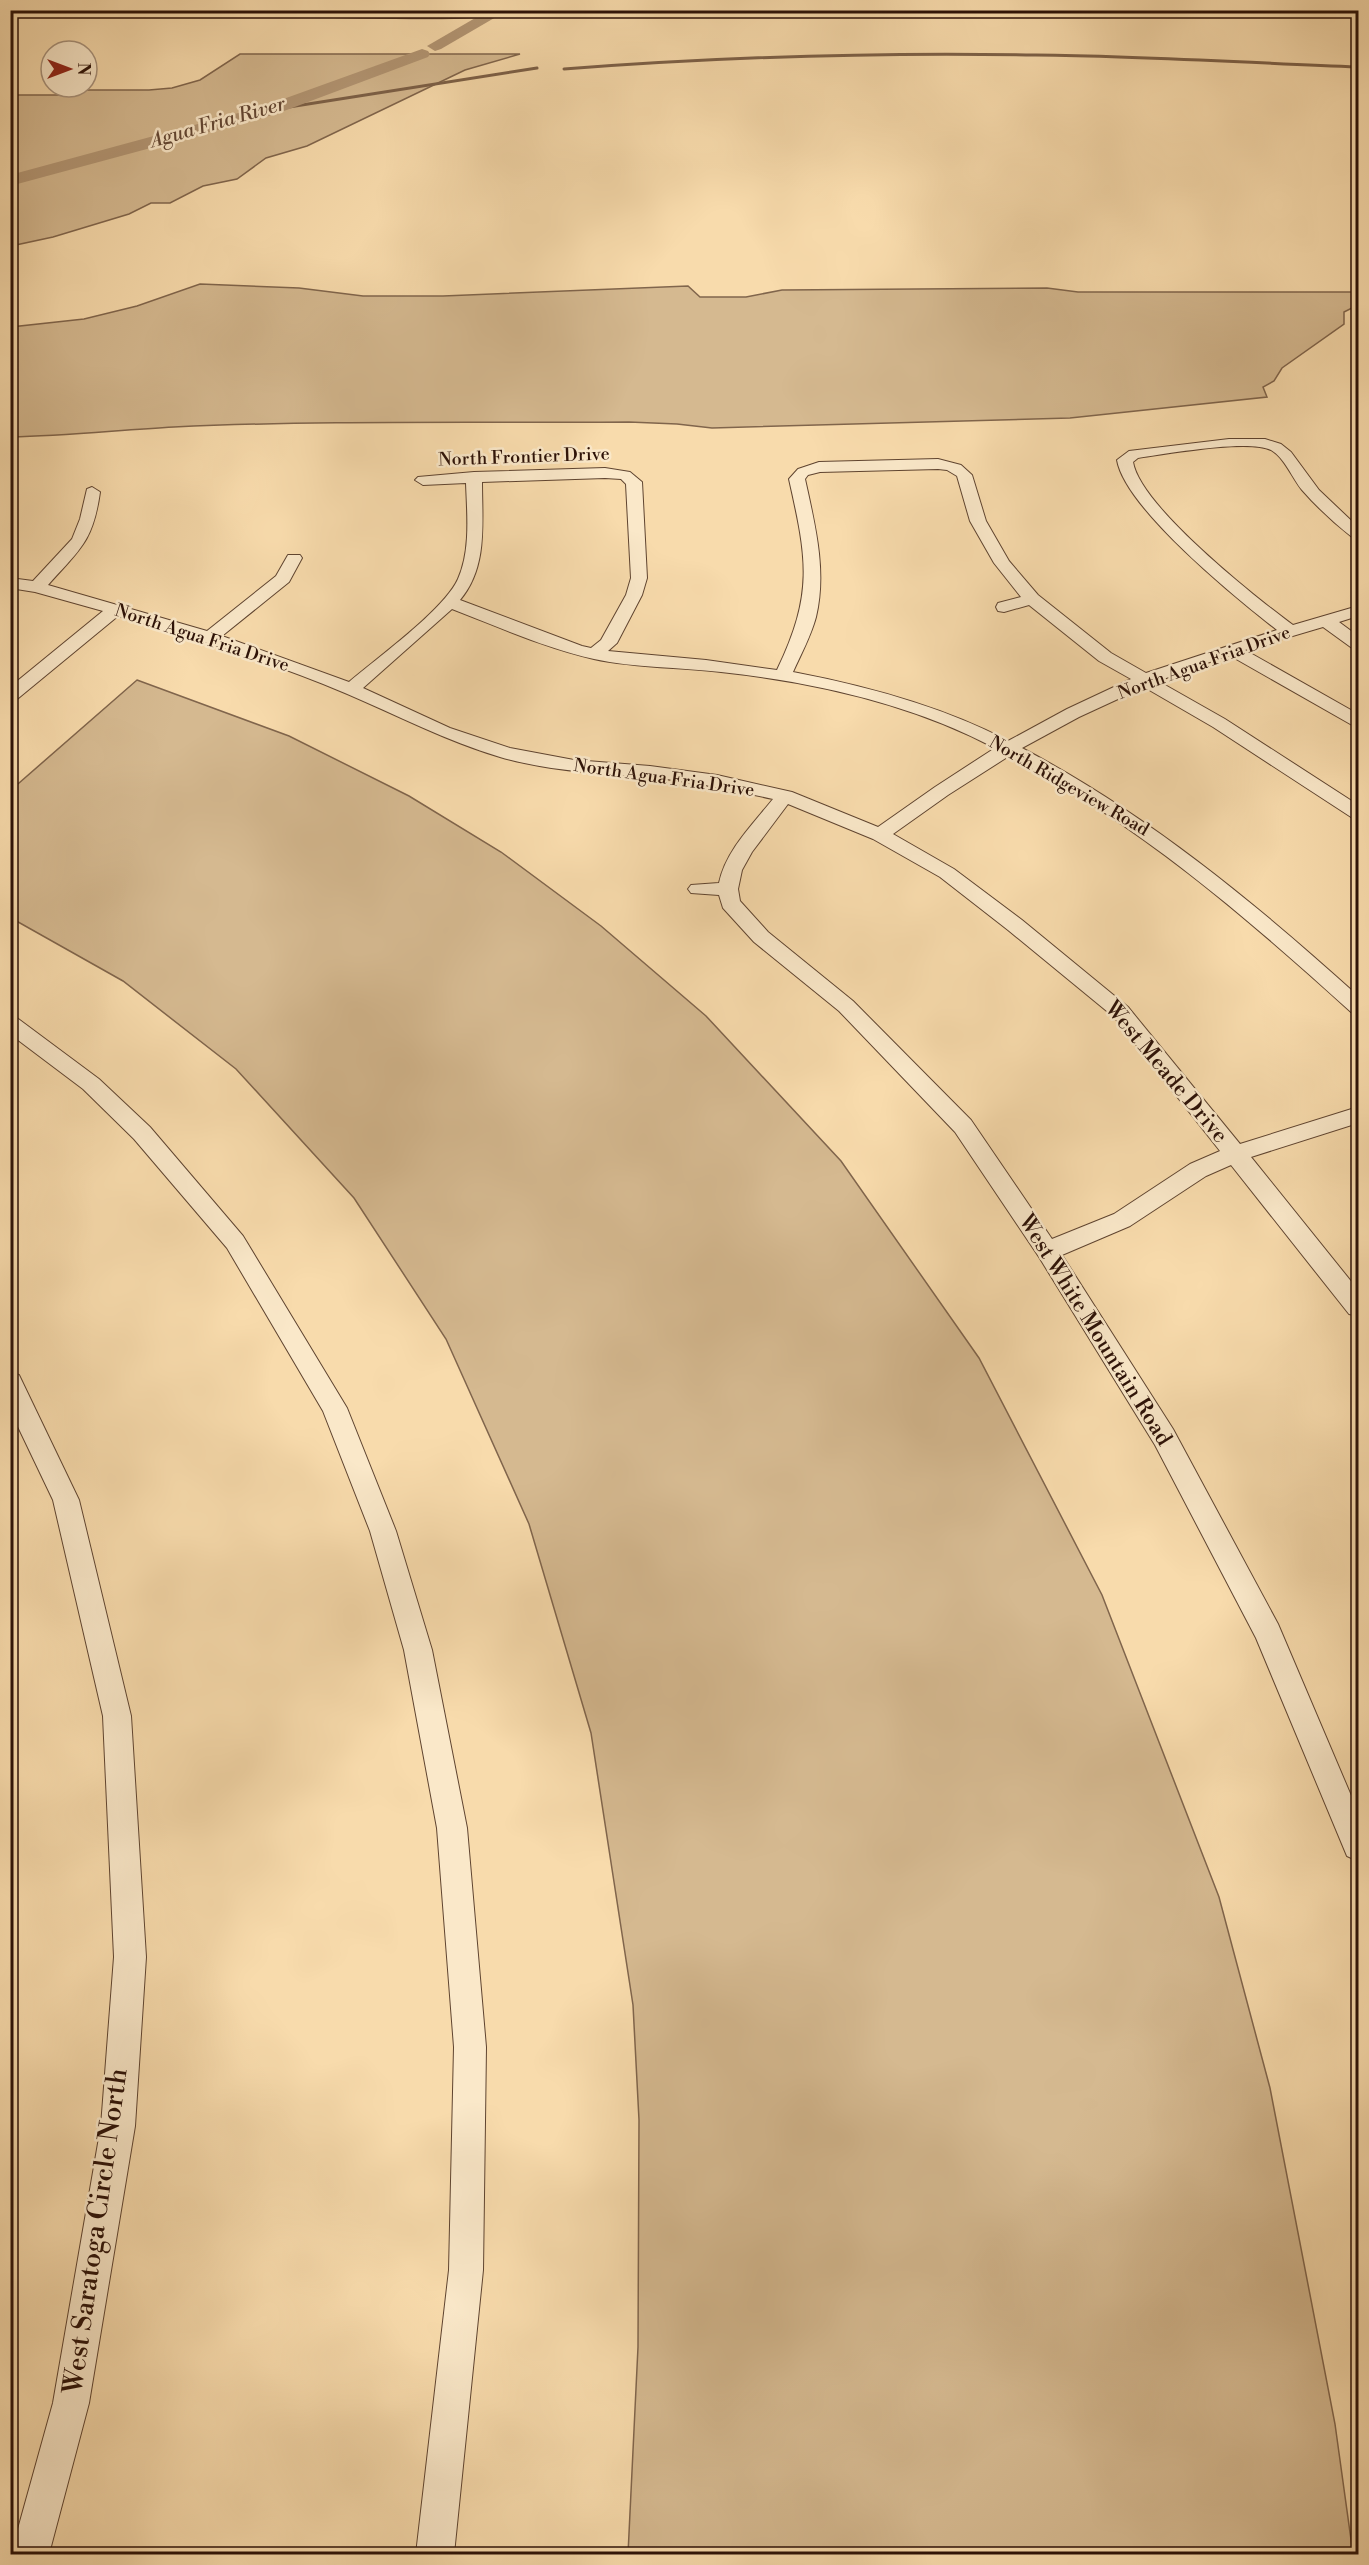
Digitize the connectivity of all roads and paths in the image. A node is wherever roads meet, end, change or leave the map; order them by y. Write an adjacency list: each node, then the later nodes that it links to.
1 (474, 477): 2 (street, North Frontier Drive); 9 (street); 18 (street, North Frontier Drive)
2 (423, 480)
3 (92, 492): 7 (street)
4 (1359, 534): 14 (street)
5 (294, 558): 15 (street)
6 (10, 583): 7 (street, North Agua Fria Drive)
7 (38, 587): 11 (street, North Agua Fria Drive)
8 (1032, 599): 10 (street); 19 (street); 20 (street)
9 (450, 602): 18 (street, North Ridgeview Road); 21 (street)
10 (1004, 607)
11 (117, 609): 15 (street, North Agua Fria Drive); 22 (street)
12 (1359, 611): 13 (street, North Agua Fria Drive)
13 (1326, 621): 14 (street, North Agua Fria Drive); 16 (street)
14 (1290, 631): 17 (street, North Agua Fria Drive)
15 (210, 636): 21 (street, North Agua Fria Drive)
16 (1359, 644)
17 (1232, 650): 20 (street, North Agua Fria Drive); 23 (street)
18 (595, 654): 19 (street, North Ridgeview Road)
19 (783, 675): 24 (street, North Ridgeview Road)
20 (1142, 681): 24 (street, North Agua Fria Drive); 26 (street)
21 (351, 689): 25 (street, North Agua Fria Drive)
22 (10, 696)
23 (1359, 722)
24 (1012, 748): 27 (street, North Agua Fria Drive); 30 (street, North Ridgeview Road)
25 (785, 796): 27 (street, North Agua Fria Drive); 29 (street)
26 (1359, 813)
27 (880, 835): 33 (street, West Meade Drive)
28 (698, 889): 29 (street)
29 (728, 889): 34 (street, West White Mountain Road)
30 (1359, 1007)
31 (10, 1023): 39 (street)
32 (1359, 1115): 33 (street)
33 (1235, 1154): 34 (street); 35 (street, West Meade Drive)
34 (1047, 1251): 37 (street, West White Mountain Road)
35 (1359, 1307)
36 (10, 1382): 38 (street, West Saratoga Circle North)
37 (1359, 1846)
38 (30, 2554)
39 (435, 2554)

